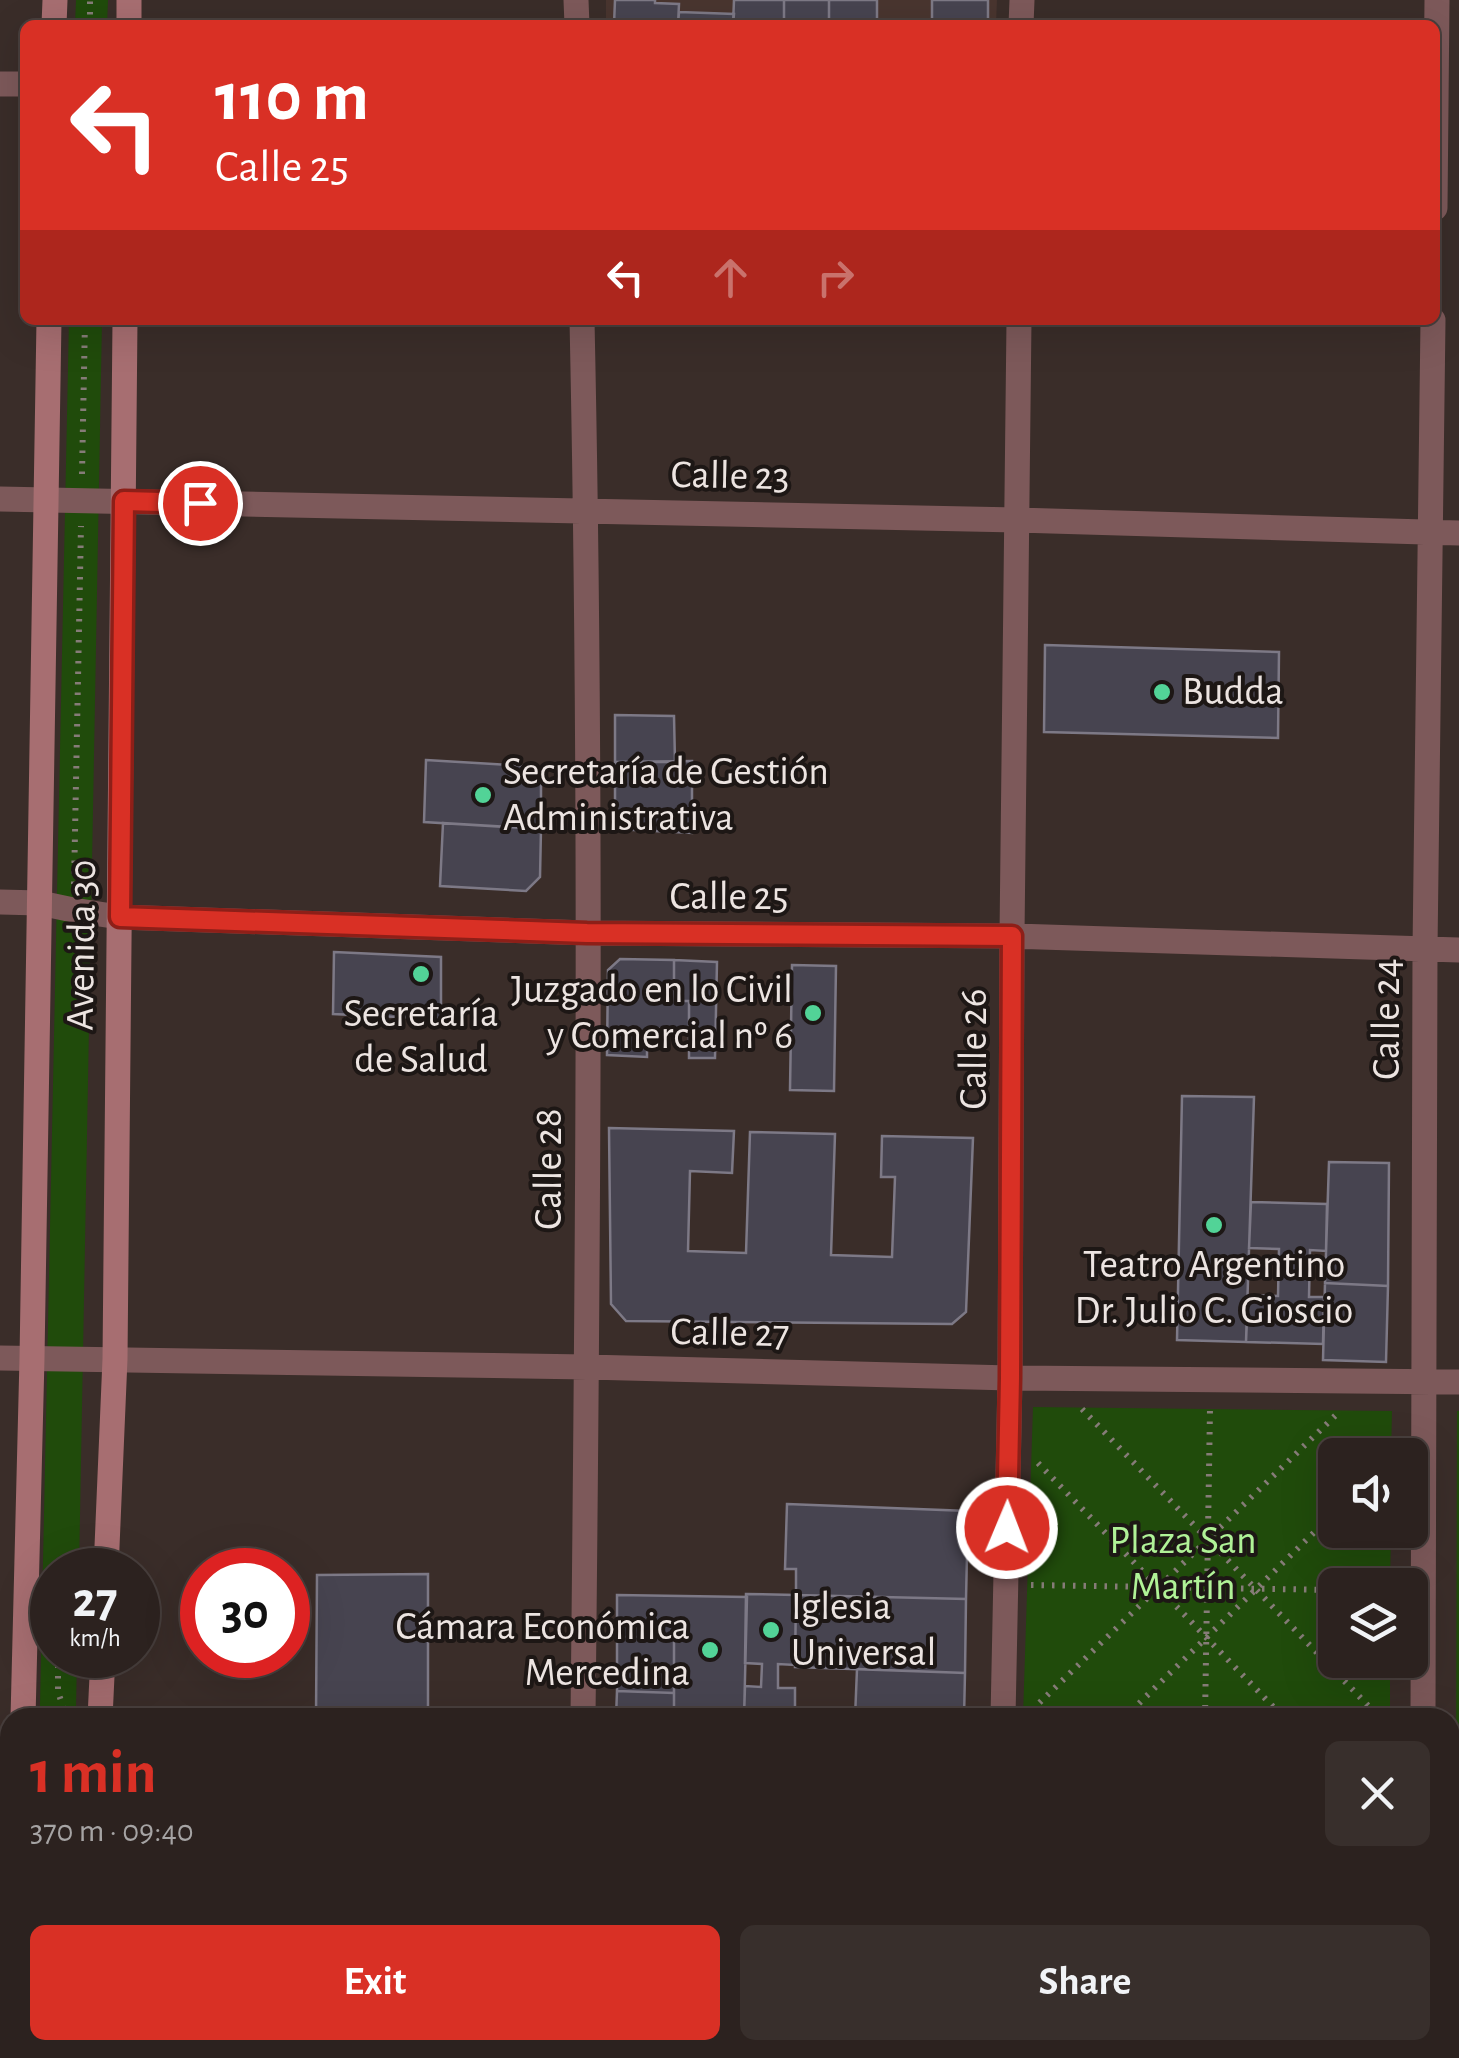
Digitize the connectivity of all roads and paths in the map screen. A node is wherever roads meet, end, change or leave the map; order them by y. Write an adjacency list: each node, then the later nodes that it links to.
1 (1440, 38): 2 (street)
2 (1444, 113): 3 (street)
3 (1440, 155)
4 (49, 325): 11 (main road, Avenida 30)
5 (85, 325): 12 (path)
6 (125, 325): 13 (main road, Avenida 30)
7 (582, 325): 14 (street, Calle 28)
8 (1018, 325): 15 (street, Calle 26)
9 (1433, 325): 16 (street, Calle 24)
10 (0, 498): 11 (street, Calle 23)
11 (46, 500): 12 (street, Calle 23); 19 (main road, Avenida 30)
12 (82, 500): 13 (street, Calle 23); 20 (path)
13 (124, 501): 14 (street, Calle 23); 21 (main road, Avenida 30)
14 (586, 511): 15 (street, Calle 23); 22 (street, Calle 28)
15 (1018, 520): 16 (street, Calle 23); 23 (street, Calle 26)
16 (1428, 532): 17 (street, Calle 23); 24 (street, Calle 24)
17 (1459, 533)
18 (0, 902): 19 (street, Calle 25)
19 (40, 903): 20 (street, Calle 25); 27 (main road, Avenida 30)
20 (74, 910): 21 (street, Calle 25)
21 (120, 917): 22 (street, Calle 25); 28 (main road, Avenida 30)
22 (587, 933): 23 (street, Calle 25); 29 (street, Calle 28)
23 (1012, 936): 24 (street, Calle 25); 30 (street, Calle 26)
24 (1424, 949): 25 (street, Calle 25); 31 (street, Calle 24)
25 (1459, 950)
26 (0, 1358): 27 (street, Calle 27)
27 (32, 1358): 28 (street, Calle 27); 48 (main road, Avenida 30)
28 (115, 1359): 29 (street, Calle 27); 39 (main road, Avenida 30)
29 (586, 1367): 30 (street, Calle 27); 51 (street, Calle 28)
30 (1010, 1378): 31 (street, Calle 27); 52 (street, Calle 26)
31 (1424, 1381): 32 (street, Calle 27); 58 (street, Calle 24)
32 (1459, 1382)
33 (1076, 1403): 38 (path)
34 (1210, 1404): 38 (path)
35 (1346, 1405): 38 (path)
36 (1026, 1451): 41 (path)
37 (1318, 1529): 43 (path)
38 (1208, 1539): 41 (path); 42 (path); 43 (path)
39 (107, 1548)
40 (1022, 1585): 41 (path)
41 (1158, 1587): 42 (path); 45 (path); 53 (path)
42 (1207, 1588): 43 (path); 45 (path)
43 (1256, 1589): 44 (path); 45 (path); 57 (path)
44 (1318, 1590)
45 (1206, 1637): 54 (path); 55 (path); 56 (path)
46 (58, 1678): 49 (path)
47 (101, 1678): 50 (main road)
48 (23, 1708)
49 (64, 1708)
50 (100, 1708)
51 (583, 1708)
52 (1003, 1708)
53 (1034, 1708)
54 (1134, 1708)
55 (1205, 1708)
56 (1274, 1708)
57 (1370, 1708)
58 (1423, 1708)

